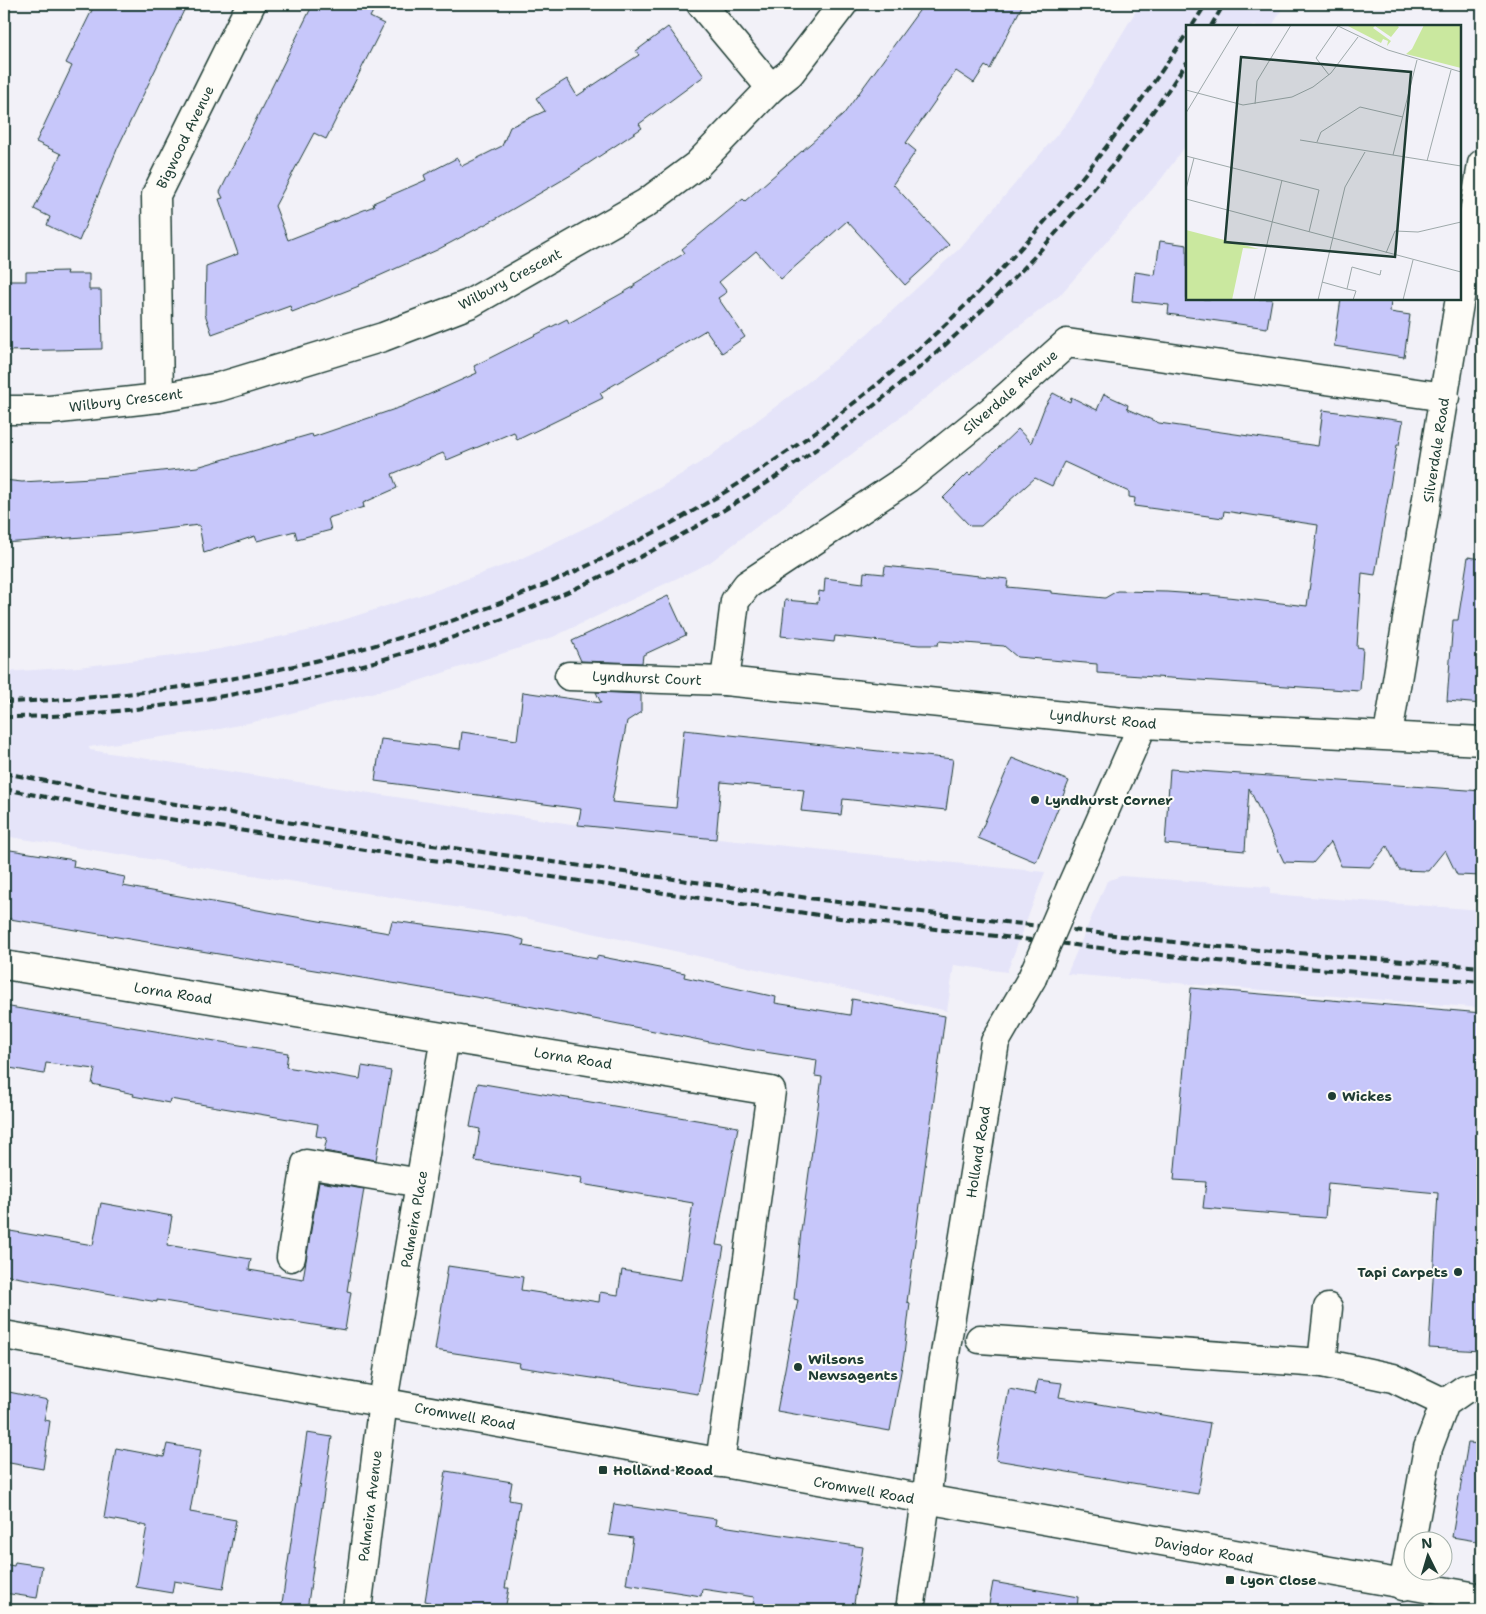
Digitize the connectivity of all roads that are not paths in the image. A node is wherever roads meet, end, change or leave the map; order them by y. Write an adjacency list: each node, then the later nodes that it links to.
1 (251, 4): 9 (street, Bigwood Avenue)
2 (701, 4): 4 (street)
3 (842, 4): 4 (street, Wilbury Crescent)
4 (771, 88): 9 (street, Wilbury Crescent)
5 (1482, 164): 6 (street, Silverdale Road)
6 (1461, 296)
7 (1460, 300): 8 (street, Silverdale Road)
8 (1445, 397): 12 (street, Silverdale Avenue); 14 (street, Silverdale Road)
9 (159, 398): 10 (street, Wilbury Crescent)
10 (4, 410)
11 (569, 676): 12 (street, Lyndhurst Court)
12 (725, 680): 13 (street, Lyndhurst Road)
13 (1143, 724): 14 (street, Lyndhurst Road); 28 (street, Holland Road, bridge)
14 (1388, 735): 15 (street, Lyndhurst Road)
15 (1482, 742)
16 (4, 966): 17 (street, Lorna Road)
17 (445, 1037): 18 (street, Palmeira Place); 27 (street, Lorna Road)
18 (421, 1182): 19 (street); 25 (street, Palmeira Place)
19 (291, 1257)
20 (1328, 1308): 23 (street)
21 (4, 1335): 25 (street, Cromwell Road)
22 (980, 1339): 23 (street)
23 (1322, 1363): 26 (street)
24 (1482, 1385): 26 (street)
25 (383, 1401): 27 (street, Cromwell Road); 31 (street, Palmeira Avenue)
26 (1445, 1403): 29 (street)
27 (720, 1463): 28 (street, Cromwell Road)
28 (926, 1501): 29 (street, Davigdor Road); 32 (street, Holland Road)
29 (1403, 1586): 30 (street, Davigdor Road)
30 (1482, 1598)
31 (357, 1610)
32 (910, 1610)

